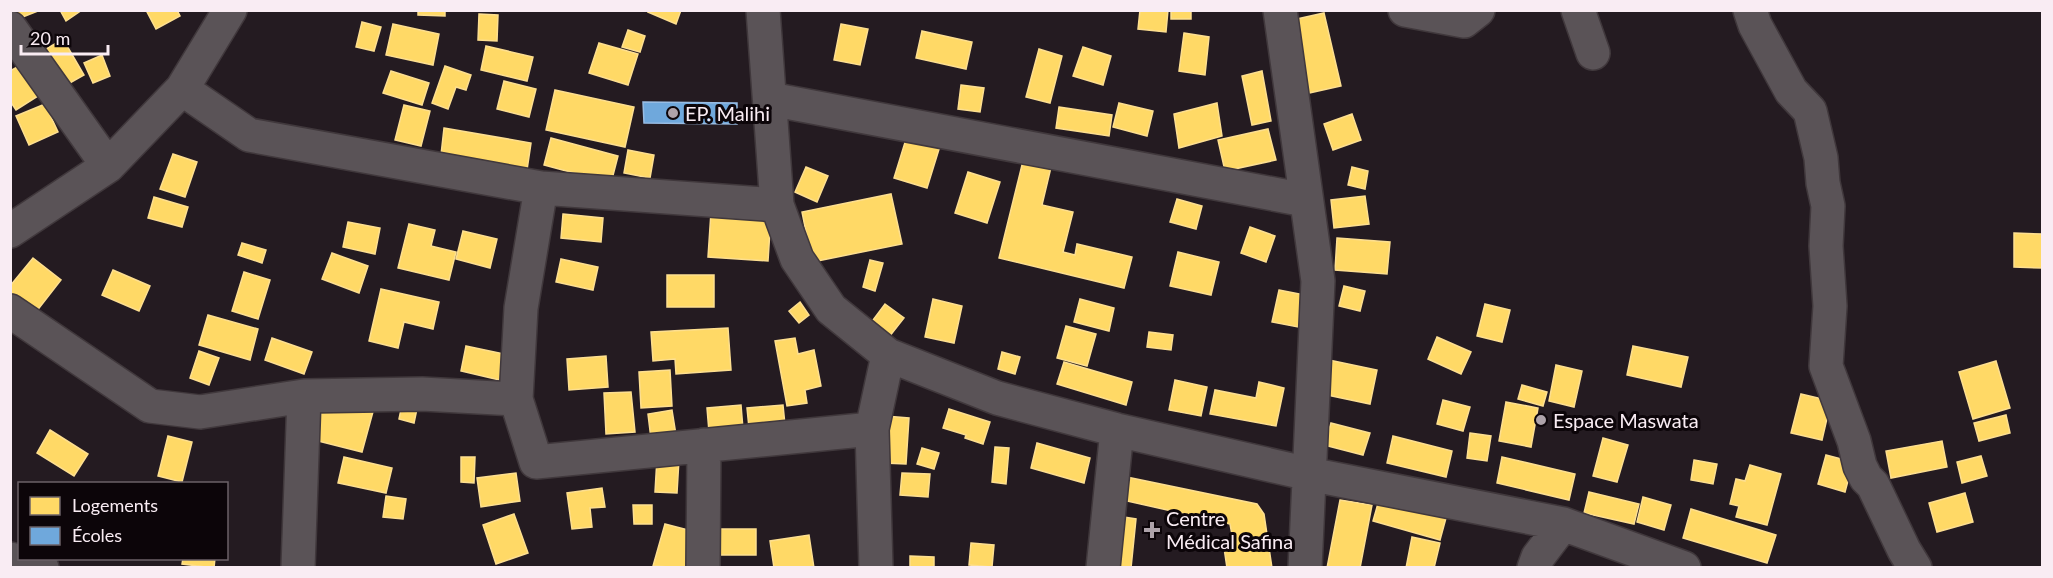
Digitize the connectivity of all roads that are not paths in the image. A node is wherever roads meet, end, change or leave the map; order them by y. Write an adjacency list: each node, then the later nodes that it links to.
1 (230, 10): 10 (street)
2 (763, 10): 11 (street)
3 (1280, 10): 14 (street)
4 (1405, 10): 5 (street)
5 (1478, 10)
6 (1578, 10): 9 (street)
7 (1750, 10): 35 (street)
8 (10, 28): 12 (street)
9 (1593, 53)
10 (182, 89): 12 (street); 13 (street)
11 (770, 99): 14 (street); 15 (street)
12 (108, 166): 16 (street)
13 (541, 188): 15 (street); 20 (street)
14 (1305, 200): 24 (street)
15 (777, 205): 18 (street)
16 (10, 231)
17 (10, 311): 19 (street)
18 (888, 355): 21 (street); 22 (street)
19 (304, 396): 20 (street); 29 (street)
20 (516, 399): 23 (street)
21 (872, 429): 23 (street); 31 (street)
22 (1117, 430): 24 (street); 32 (street)
23 (704, 446): 30 (street)
24 (1309, 474): 25 (street); 33 (street)
25 (1563, 524): 26 (street); 34 (street)
26 (1675, 556)
27 (10, 559): 28 (street)
28 (42, 567)
29 (298, 567)
30 (703, 567)
31 (876, 567)
32 (1103, 567)
33 (1305, 567)
34 (1534, 567)
35 (1915, 567)

